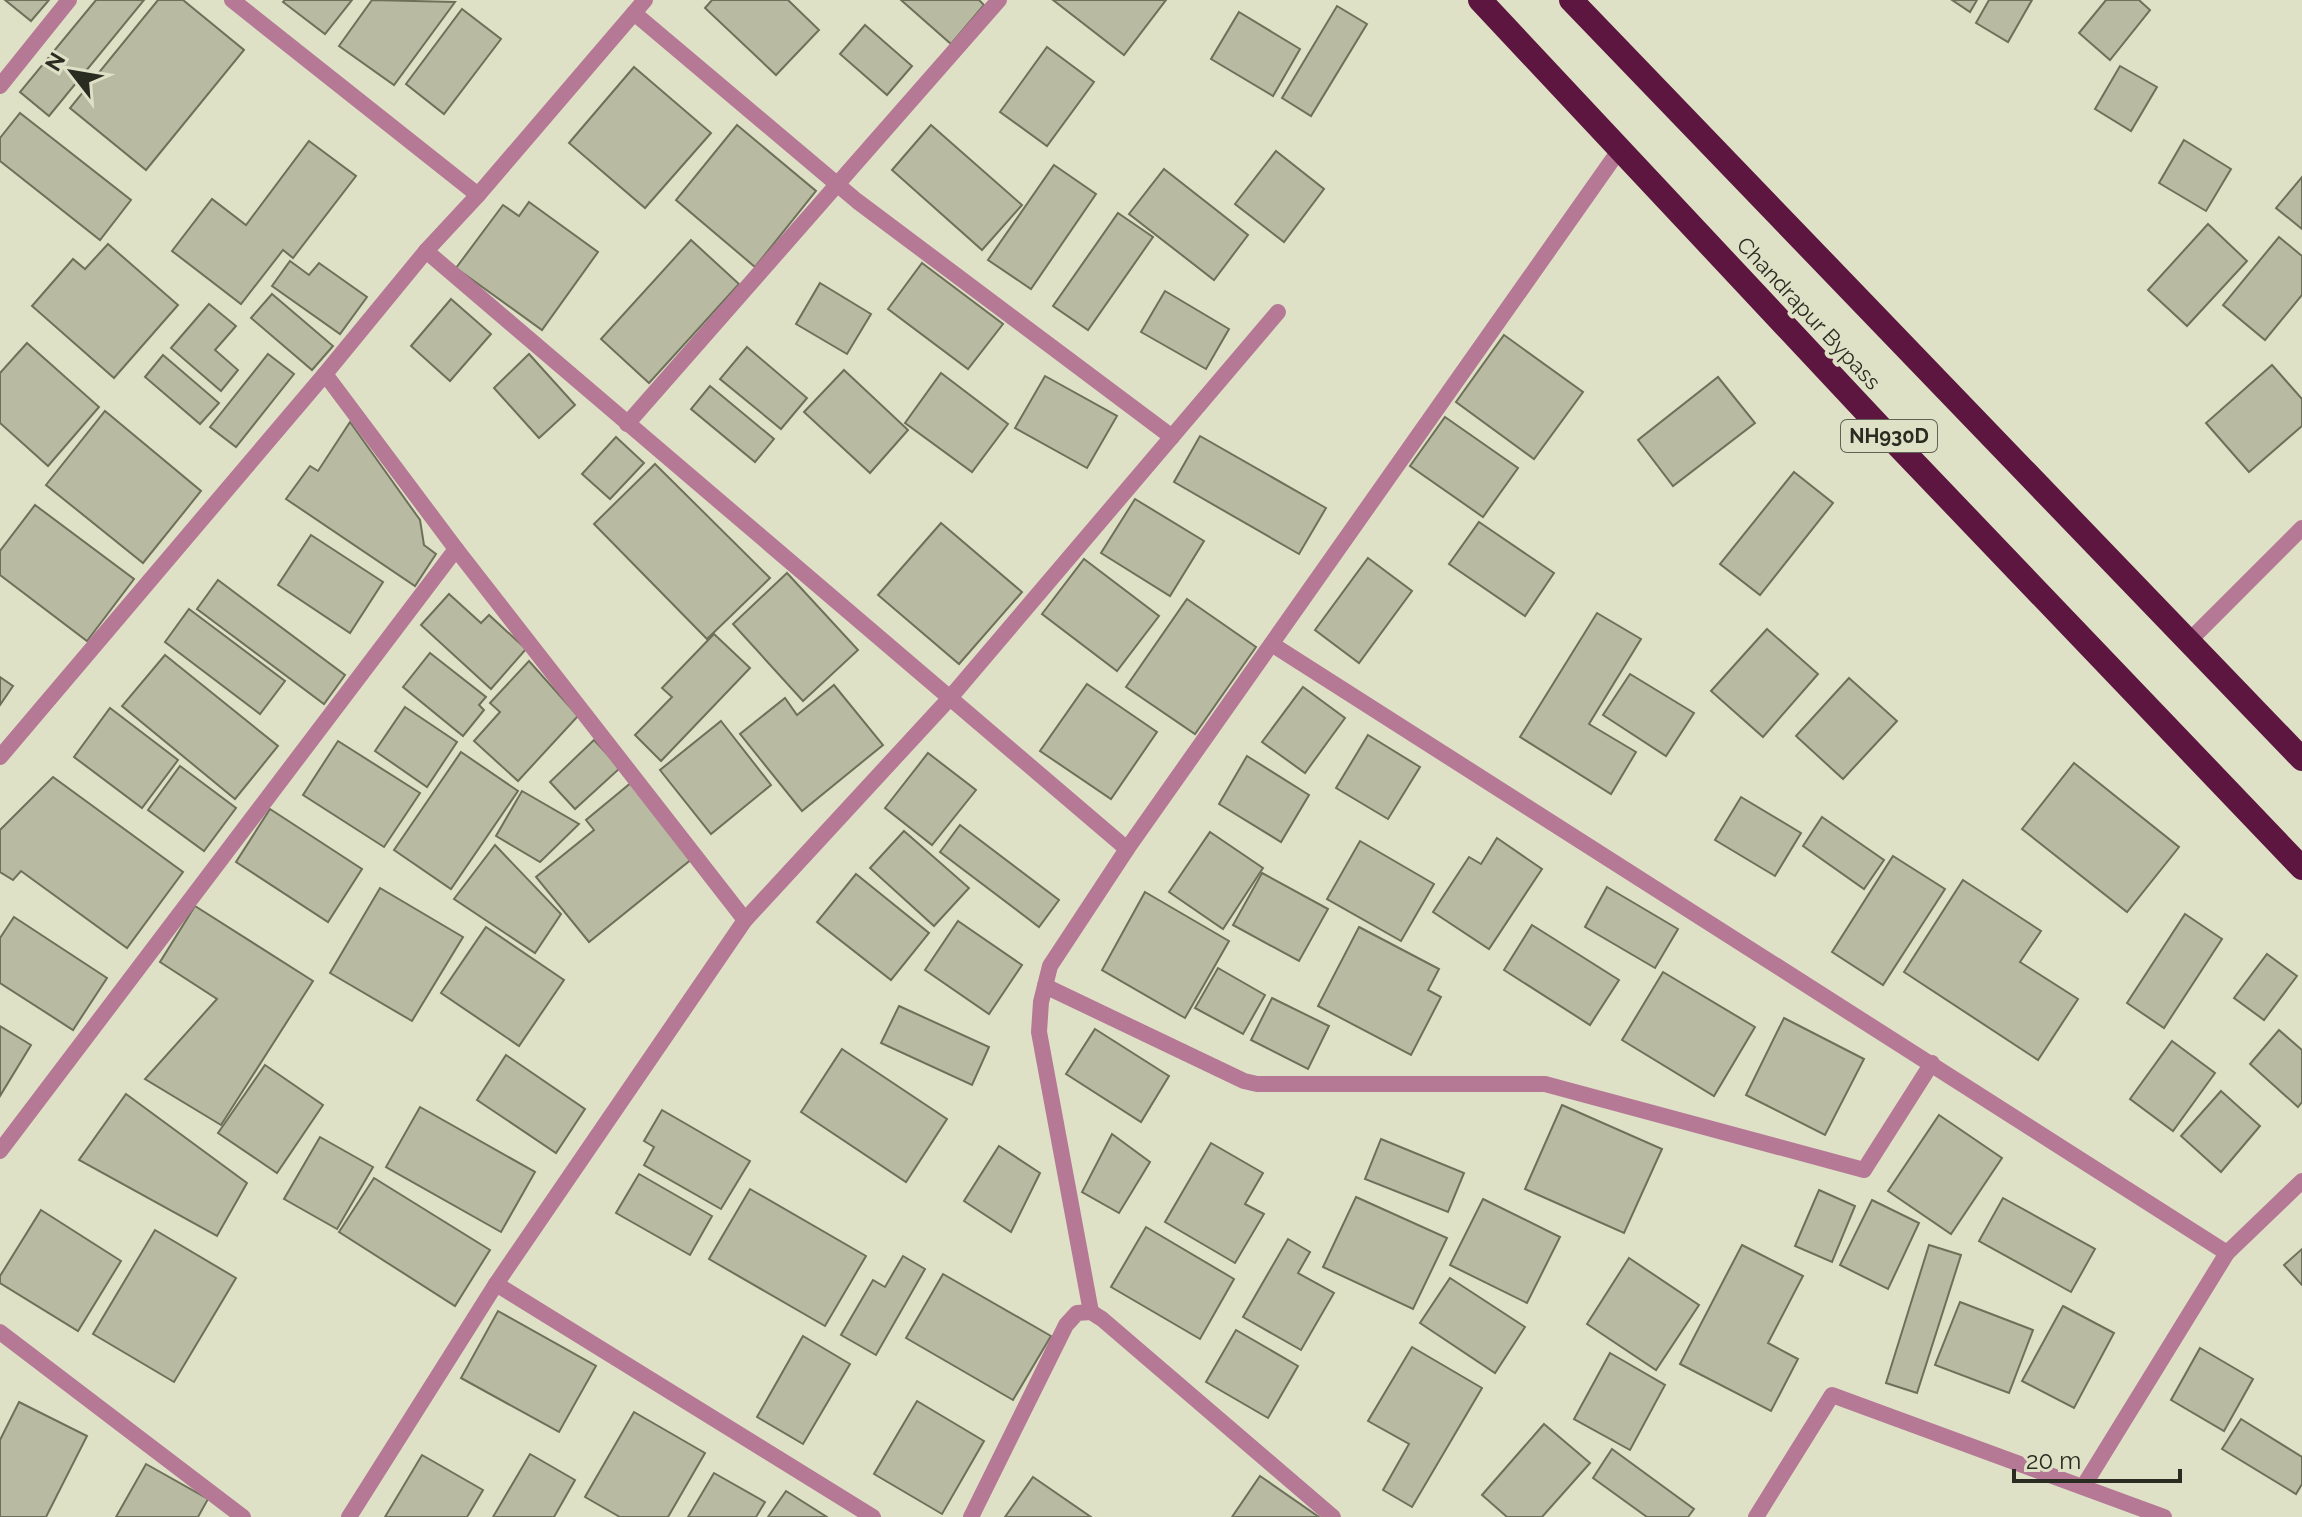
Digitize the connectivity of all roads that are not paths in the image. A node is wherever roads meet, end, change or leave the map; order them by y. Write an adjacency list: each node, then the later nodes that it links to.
1 (69, 0): 7 (street)
2 (232, 0): 10 (street)
3 (999, 0): 9 (street)
4 (1480, 0): 8 (highway, Chandrapur Bypass / NH930D)
5 (1571, 0): 18 (highway, Chandrapur Bypass / NH930D)
6 (640, 6): 9 (street); 10 (street)
7 (0, 86)
8 (1620, 149): 19 (street); 24 (highway, Chandrapur Bypass / NH930D)
9 (836, 184): 14 (street); 15 (street)
10 (478, 195): 11 (street)
11 (426, 251): 13 (street); 14 (street)
12 (1278, 312): 15 (street)
13 (325, 374): 17 (street); 21 (street)
14 (627, 424): 20 (street)
15 (1172, 437): 20 (street)
16 (2302, 528): 18 (street)
17 (456, 549): 25 (street); 28 (street)
18 (2189, 641): 22 (highway, Chandrapur Bypass / NH930D)
19 (1273, 645): 23 (street); 27 (street)
20 (949, 699): 23 (street); 25 (street)
21 (0, 757)
22 (2302, 759)
23 (1127, 849): 26 (street)
24 (2302, 868)
25 (745, 920): 31 (street)
26 (1045, 986): 27 (street); 32 (street)
27 (1932, 1063): 30 (street)
28 (0, 1151)
29 (2302, 1181): 30 (street)
30 (2227, 1253): 34 (street)
31 (496, 1284): 36 (street); 37 (street)
32 (1091, 1312): 38 (street); 39 (street)
33 (0, 1332): 35 (street)
34 (2083, 1487): 40 (street); 41 (street)
35 (243, 1517)
36 (349, 1517)
37 (873, 1517)
38 (971, 1517)
39 (1333, 1517)
40 (1756, 1517)
41 (2164, 1517)

